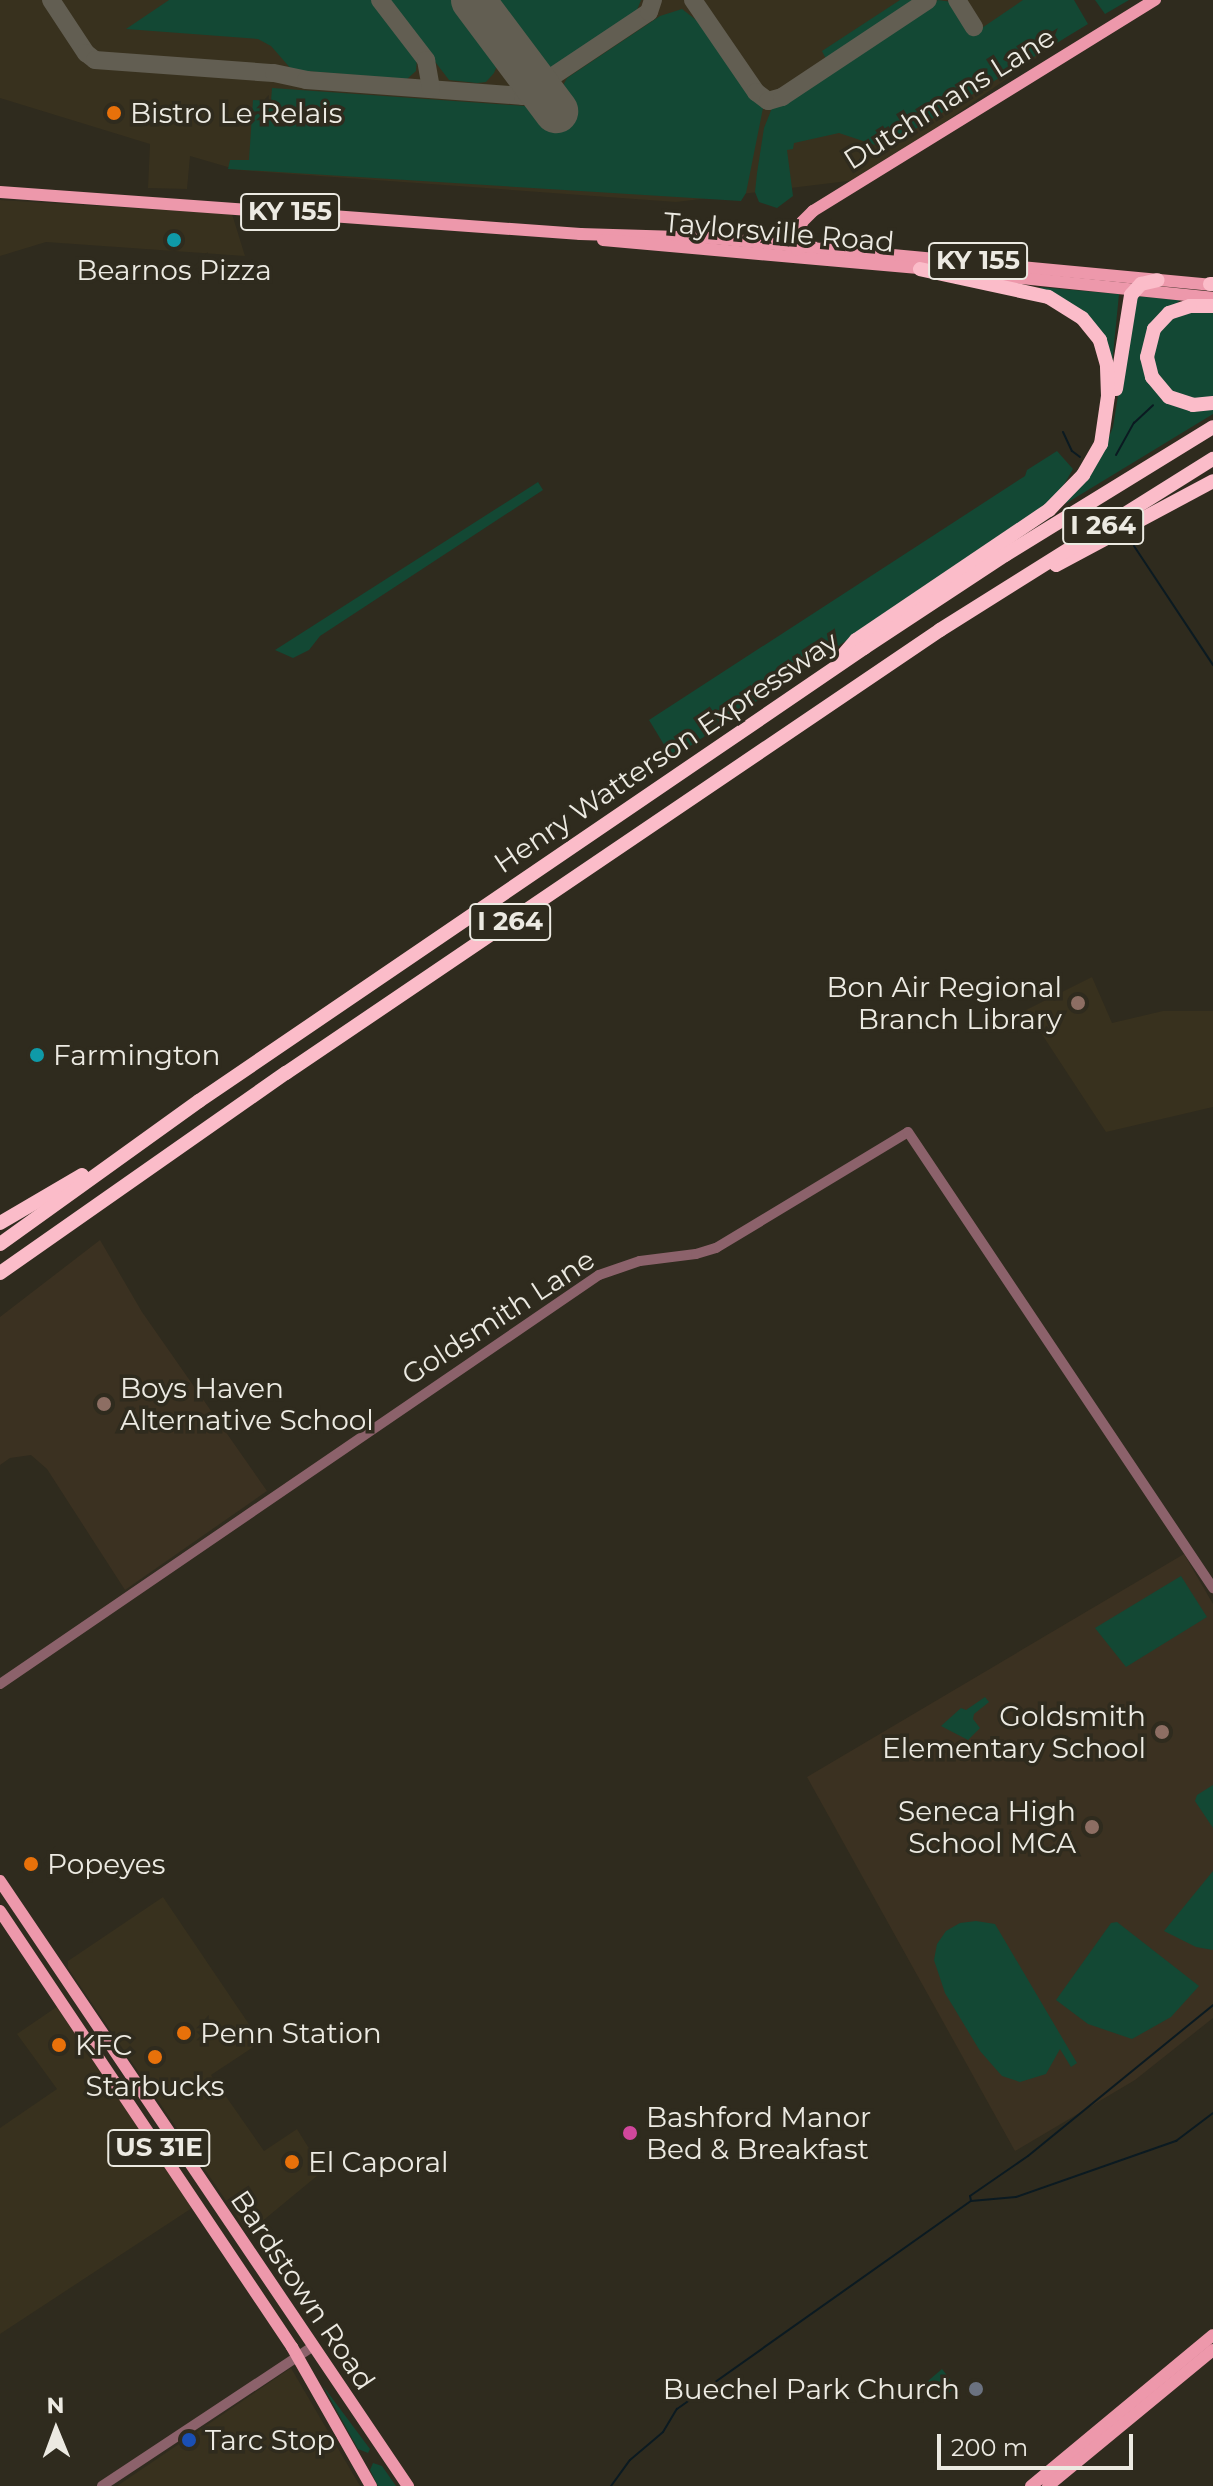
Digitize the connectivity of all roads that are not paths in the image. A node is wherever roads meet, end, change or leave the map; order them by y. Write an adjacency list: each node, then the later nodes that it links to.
1 (1155, 0): 3 (main road, Dutchmans Lane)
2 (0, 192): 3 (main road, Taylorsville Road / KY 155)
3 (796, 251): 4 (main road, Taylorsville Road / KY 155); 5 (main road, Taylorsville Road / KY 155)
4 (1014, 264): 6 (main road); 7 (main road, Taylorsville Road / KY 155)
5 (920, 269): 6 (main road, Taylorsville Road / KY 155); 13 (highway)
6 (963, 272): 9 (main road, Taylorsville Road / KY 155)
7 (1158, 280): 8 (main road, Taylorsville Road / KY 155); 9 (highway)
8 (1212, 288): 9 (main road, Taylorsville Road / KY 155)
9 (1133, 291): 13 (highway)
10 (1213, 306): 11 (highway)
11 (1213, 403)
12 (1213, 427): 17 (highway, Henry Watterson Expressway / I 264)
13 (1103, 430): 17 (highway)
14 (1213, 459): 16 (highway, Henry Watterson Expressway / I 264)
15 (1213, 481): 16 (highway)
16 (994, 595): 21 (highway, Henry Watterson Expressway / I 264)
17 (827, 673): 18 (highway, Henry Watterson Expressway / I 264)
18 (131, 1149): 19 (highway); 20 (highway, Henry Watterson Expressway / I 264)
19 (0, 1223)
20 (0, 1244)
21 (29, 1256): 22 (highway, Henry Watterson Expressway / I 264); 23 (highway)
22 (0, 1273)
23 (0, 1282)
24 (1213, 1588): 25 (street, Goldsmith Lane)
25 (0, 1684)
26 (0, 1881): 27 (main road, Bardstown Road / US 31E)
27 (6, 1900): 30 (main road, Bardstown Road / US 31E)
28 (0, 1911): 32 (main road, Bardstown Road / US 31E)
29 (1213, 2335): 36 (main road)
30 (312, 2347): 32 (street); 35 (main road, Bardstown Road / US 31E)
31 (1213, 2350): 37 (main road)
32 (297, 2355): 33 (street); 34 (main road, Bardstown Road / US 31E)
33 (102, 2486)
34 (371, 2486)
35 (408, 2486)
36 (1031, 2486)
37 (1048, 2486)

